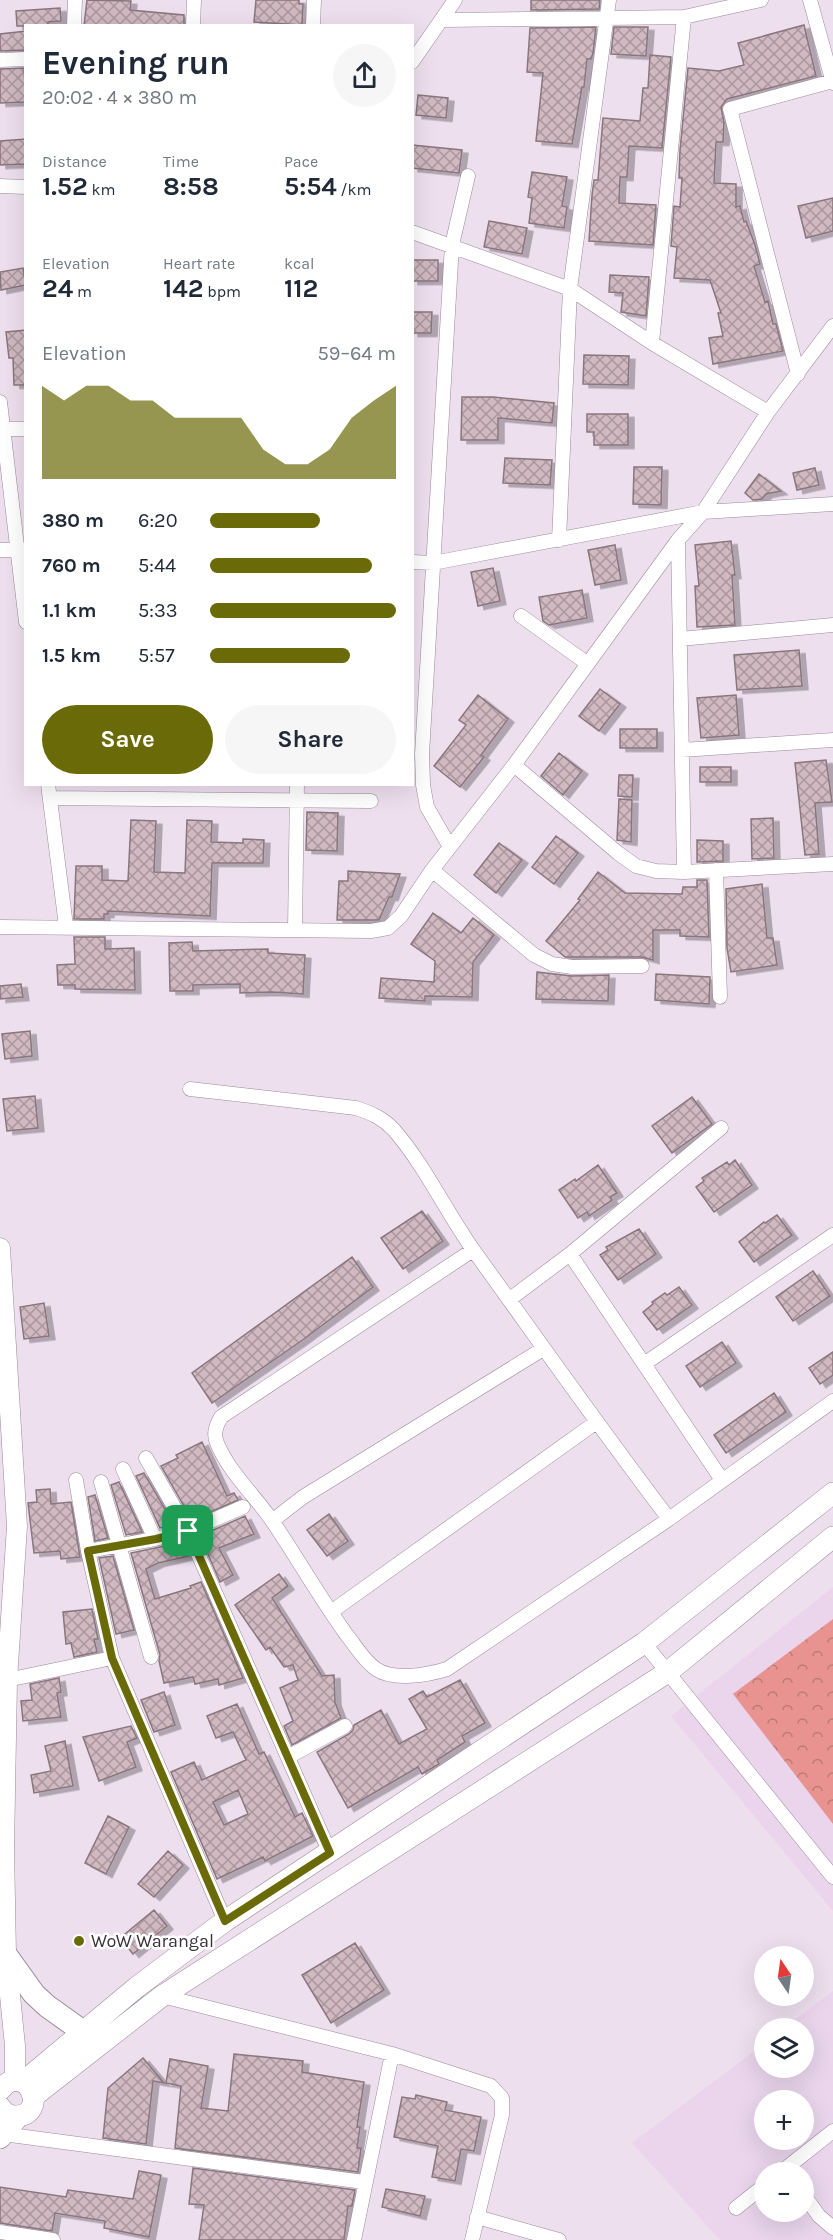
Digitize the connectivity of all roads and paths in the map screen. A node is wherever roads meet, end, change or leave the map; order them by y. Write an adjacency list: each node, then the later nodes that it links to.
1 (75, 0): 11 (street)
2 (194, 0): 12 (street)
3 (314, 0): 13 (street)
4 (455, 0): 10 (street)
5 (609, 0): 9 (street)
6 (762, 0): 8 (street)
7 (810, 0): 17 (street)
8 (684, 16): 9 (street); 25 (street)
9 (607, 17): 10 (street); 23 (street)
10 (442, 20): 15 (street)
11 (74, 24)
12 (193, 24)
13 (314, 24)
14 (24, 59): 16 (street)
15 (414, 59)
16 (0, 60)
17 (833, 82): 26 (street)
18 (468, 176): 22 (street)
19 (0, 186): 20 (street)
20 (24, 187)
21 (414, 233): 22 (street)
22 (452, 245): 23 (street); 38 (street)
23 (570, 289): 25 (street); 33 (street)
24 (833, 326): 26 (street)
25 (652, 343): 28 (street)
26 (798, 374): 28 (street)
27 (0, 402): 29 (street)
28 (768, 412): 32 (street)
29 (3, 429): 30 (street); 36 (street)
30 (24, 429)
31 (833, 504): 32 (street)
32 (703, 512): 33 (street); 34 (street)
33 (559, 540): 38 (street)
34 (678, 540): 42 (street); 43 (street)
35 (0, 550): 36 (street)
36 (21, 550): 39 (street)
37 (414, 562): 38 (street)
38 (434, 563): 44 (street)
39 (24, 593)
40 (521, 616): 43 (street)
41 (833, 625): 42 (street)
42 (680, 639): 46 (street)
43 (588, 664): 47 (street)
44 (419, 675): 52 (street)
45 (833, 740): 46 (street)
46 (682, 750): 56 (street)
47 (514, 765): 52 (street); 56 (street)
48 (297, 786): 50 (street)
49 (49, 791): 50 (street); 57 (street)
50 (297, 801): 51 (street); 59 (street)
51 (370, 801)
52 (450, 847): 54 (street)
53 (833, 864): 55 (street)
54 (432, 870): 59 (street); 60 (street)
55 (717, 870): 56 (street); 61 (street)
56 (684, 872)
57 (66, 926): 58 (street); 59 (street)
58 (0, 927)
59 (295, 930)
60 (642, 966)
61 (720, 997)
62 (190, 1089): 66 (street)
63 (721, 1128): 67 (street)
64 (833, 1235): 70 (street)
65 (0, 1248): 92 (main road)
66 (473, 1250): 68 (street); 81 (street)
67 (570, 1254): 68 (street); 70 (street)
68 (510, 1299): 69 (street)
69 (543, 1349): 72 (street); 81 (street)
70 (644, 1364): 76 (street)
71 (833, 1401): 76 (street)
72 (595, 1423): 80 (street); 87 (street)
73 (146, 1458): 82 (street)
74 (123, 1469): 84 (street)
75 (76, 1480): 86 (street)
76 (722, 1480): 80 (street)
77 (101, 1482): 85 (street)
78 (833, 1493): 88 (main road)
79 (243, 1507): 82 (street)
80 (669, 1519): 87 (street)
81 (272, 1521): 87 (street)
82 (188, 1531): 84 (street); 94 (street)
83 (833, 1537): 91 (main road)
84 (156, 1539): 85 (street)
85 (118, 1544): 86 (street); 89 (street)
86 (88, 1551): 90 (street)
87 (331, 1612)
88 (644, 1643): 91 (street); 95 (main road)
89 (151, 1657)
90 (112, 1658): 92 (street); 97 (street)
91 (668, 1672): 96 (street); 99 (main road)
92 (4, 1681): 98 (main road)
93 (345, 1726): 94 (street)
94 (288, 1757): 95 (street)
95 (330, 1853): 97 (main road)
96 (833, 1877)
97 (225, 1921): 100 (main road)
98 (6, 1955): 100 (highway); 102 (main road)
99 (162, 1996): 101 (street); 102 (main road)
100 (82, 2031): 102 (main road)
101 (392, 2054): 107 (street); 111 (street)
102 (18, 2087): 103 (main road)
103 (9, 2112): 105 (main road)
104 (833, 2131): 106 (street)
105 (2, 2136): 107 (street)
106 (796, 2162)
107 (364, 2182): 115 (street)
108 (754, 2194): 109 (street)
109 (736, 2208)
110 (814, 2209): 112 (street)
111 (477, 2217): 116 (street); 117 (street)
112 (833, 2228)
113 (0, 2232): 114 (street)
114 (53, 2240)
115 (354, 2240)
116 (472, 2240)
117 (559, 2240)

